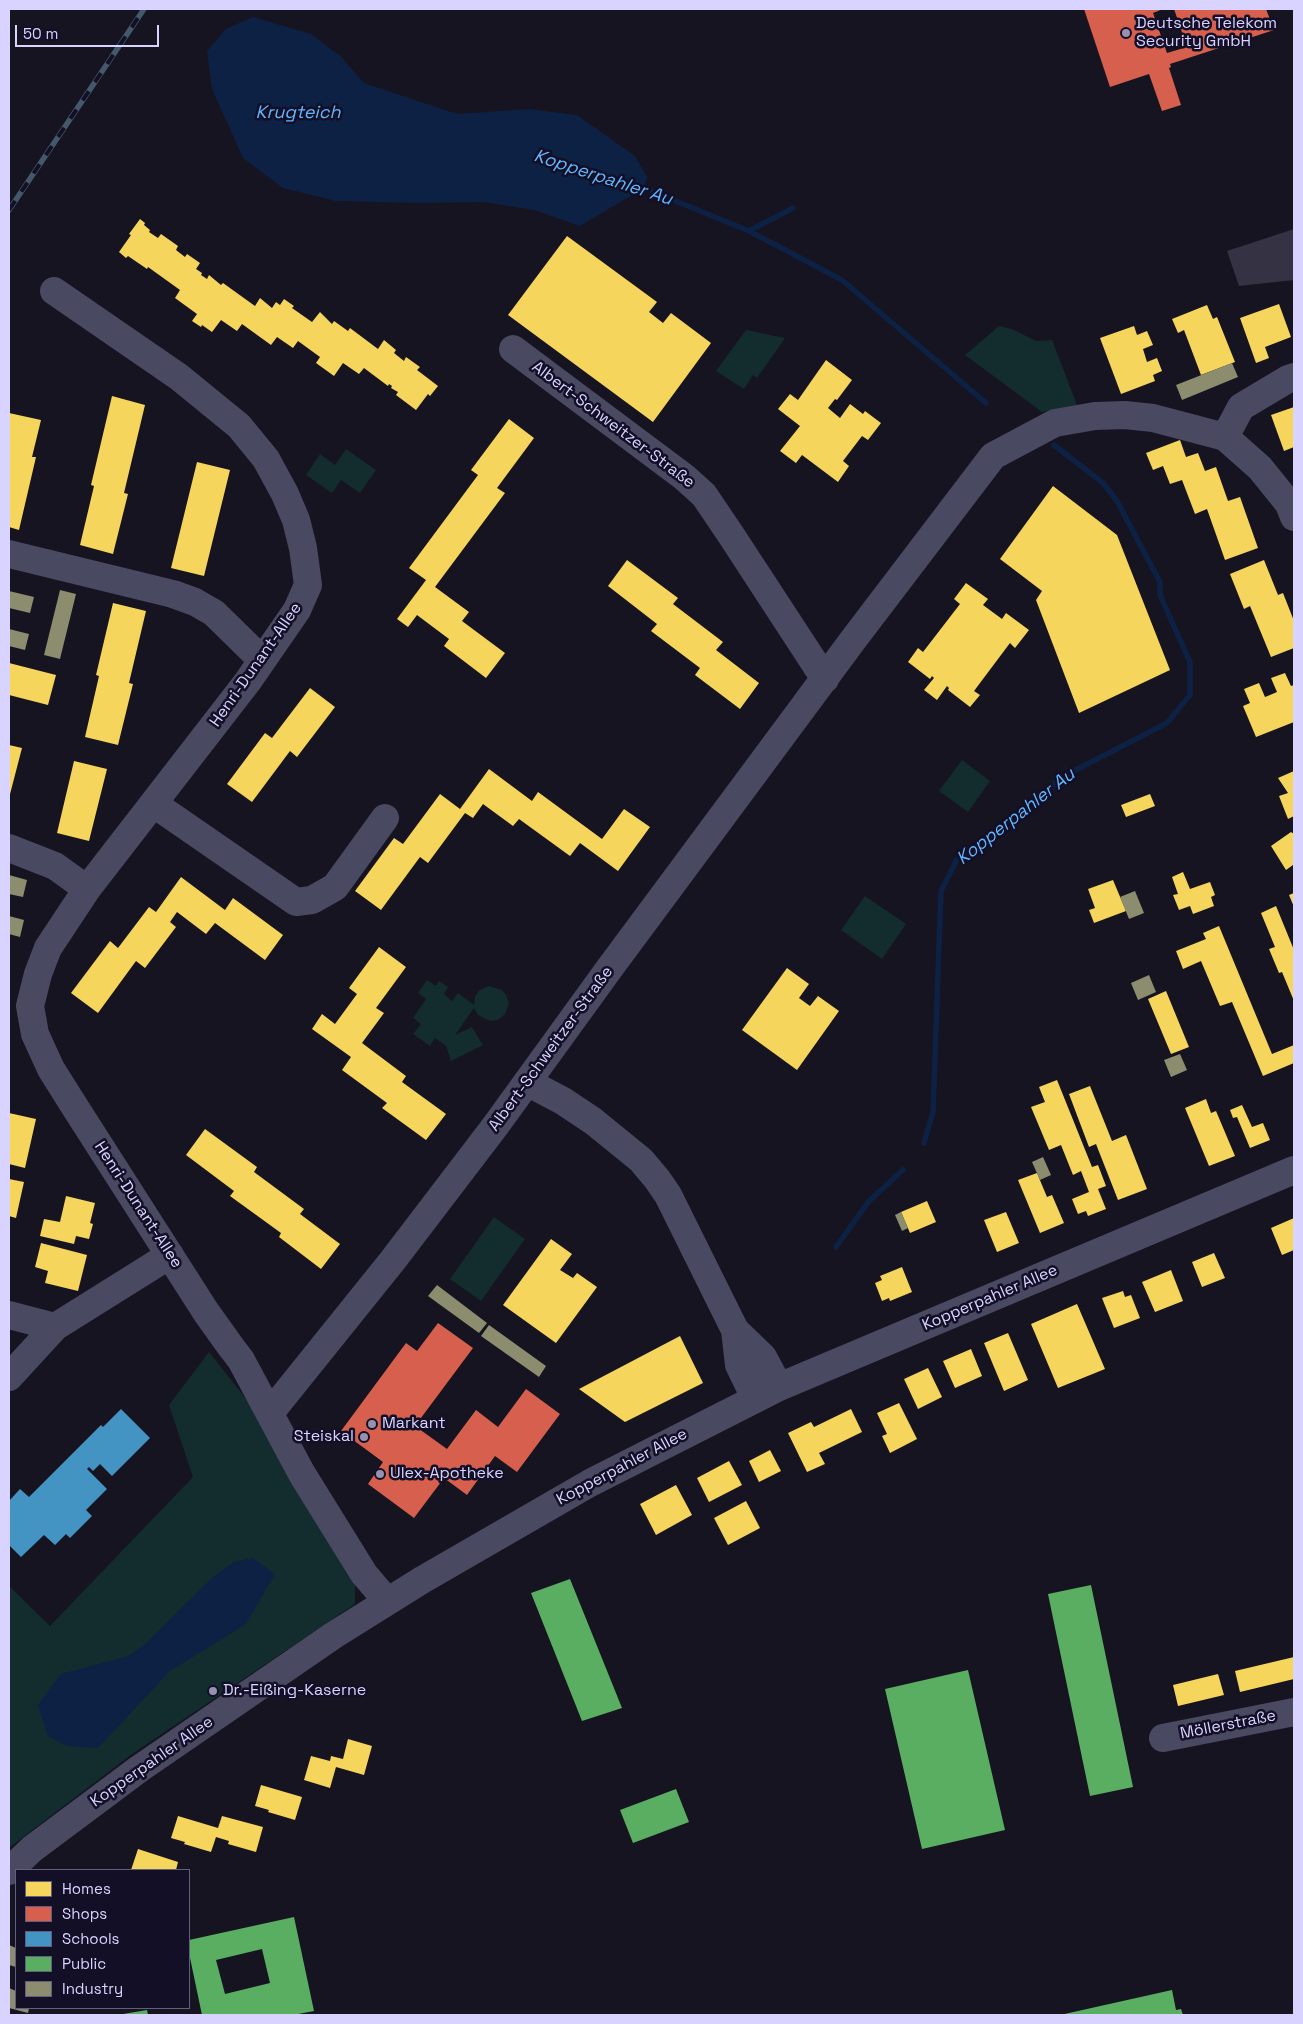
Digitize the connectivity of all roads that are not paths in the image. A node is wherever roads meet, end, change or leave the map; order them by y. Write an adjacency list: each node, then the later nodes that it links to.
1 (54, 291): 7 (street, Henri-Dunant-Allee)
2 (513, 349): 8 (street, Albert-Schweitzer-Straße)
3 (1294, 377): 4 (street)
4 (1225, 437): 5 (street); 8 (street, Albert-Schweitzer-Straße)
5 (1294, 517)
6 (9, 554): 7 (street)
7 (262, 660): 9 (street, Henri-Dunant-Allee)
8 (825, 679): 13 (street, Albert-Schweitzer-Straße)
9 (154, 804): 10 (street); 12 (street, Henri-Dunant-Allee)
10 (385, 818)
11 (9, 848): 12 (street)
12 (87, 889): 15 (street, Henri-Dunant-Allee)
13 (527, 1082): 19 (street); 20 (street, Albert-Schweitzer-Straße)
14 (1294, 1170): 19 (street, Kopperpahler Allee)
15 (170, 1255): 17 (street); 20 (street, Henri-Dunant-Allee)
16 (9, 1315): 17 (street)
17 (55, 1327): 18 (street)
18 (9, 1377)
19 (767, 1393): 21 (street, Kopperpahler Allee)
20 (270, 1413): 21 (street, Henri-Dunant-Allee)
21 (387, 1601): 24 (street, Kopperpahler Allee)
22 (1294, 1712): 23 (street, Möllerstraße)
23 (1163, 1738)
24 (9, 1871)

